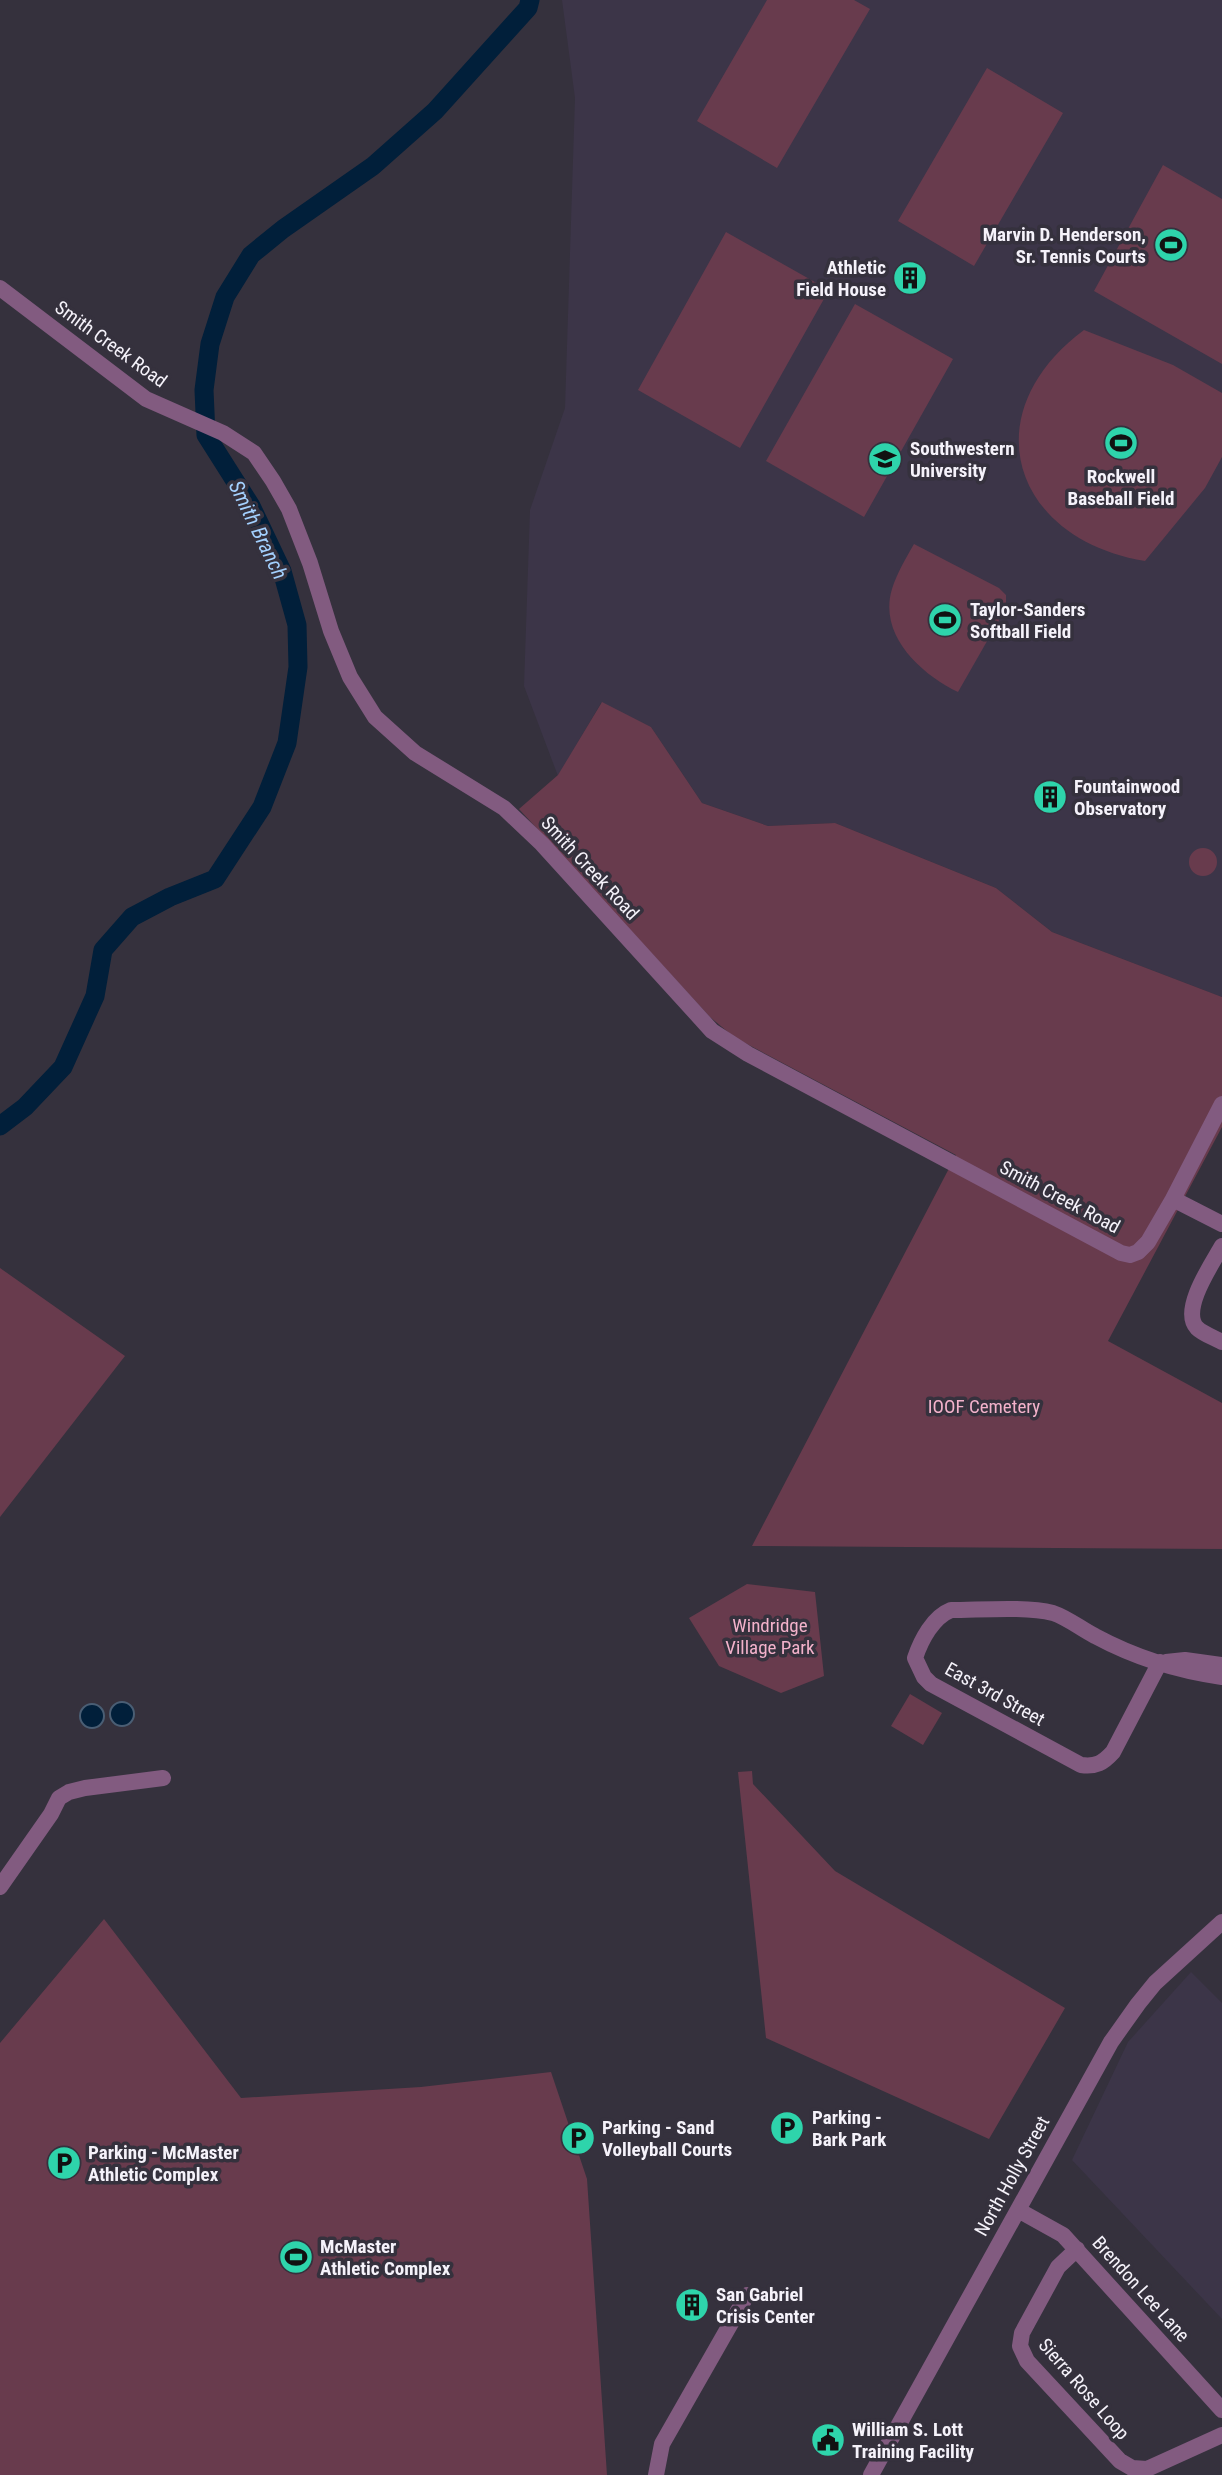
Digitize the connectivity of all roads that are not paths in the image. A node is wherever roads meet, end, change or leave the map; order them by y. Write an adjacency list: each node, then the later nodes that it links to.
1 (0, 288): 3 (street, Smith Creek Road)
2 (1222, 1104): 3 (street, Smith Creek Road)
3 (1173, 1199): 4 (street)
4 (1222, 1224)
5 (1222, 1246): 6 (street)
6 (1222, 1342)
7 (1160, 1662): 7 (street, East 3rd Street); 8 (street, East 3rd Street); 9 (street, East 3rd Street)
8 (1222, 1665)
9 (1222, 1677)
10 (163, 1777): 11 (street)
11 (0, 1887)
12 (1222, 1922): 13 (street, North Holly Street)
13 (1018, 2210): 14 (street, Brendon Lee Lane); 19 (street, North Holly Street)
14 (1077, 2249): 16 (street, Brendon Lee Lane); 17 (street, Sierra Rose Loop)
15 (747, 2295): 18 (street)
16 (1222, 2410)
17 (1222, 2435)
18 (656, 2475)
19 (871, 2475)

